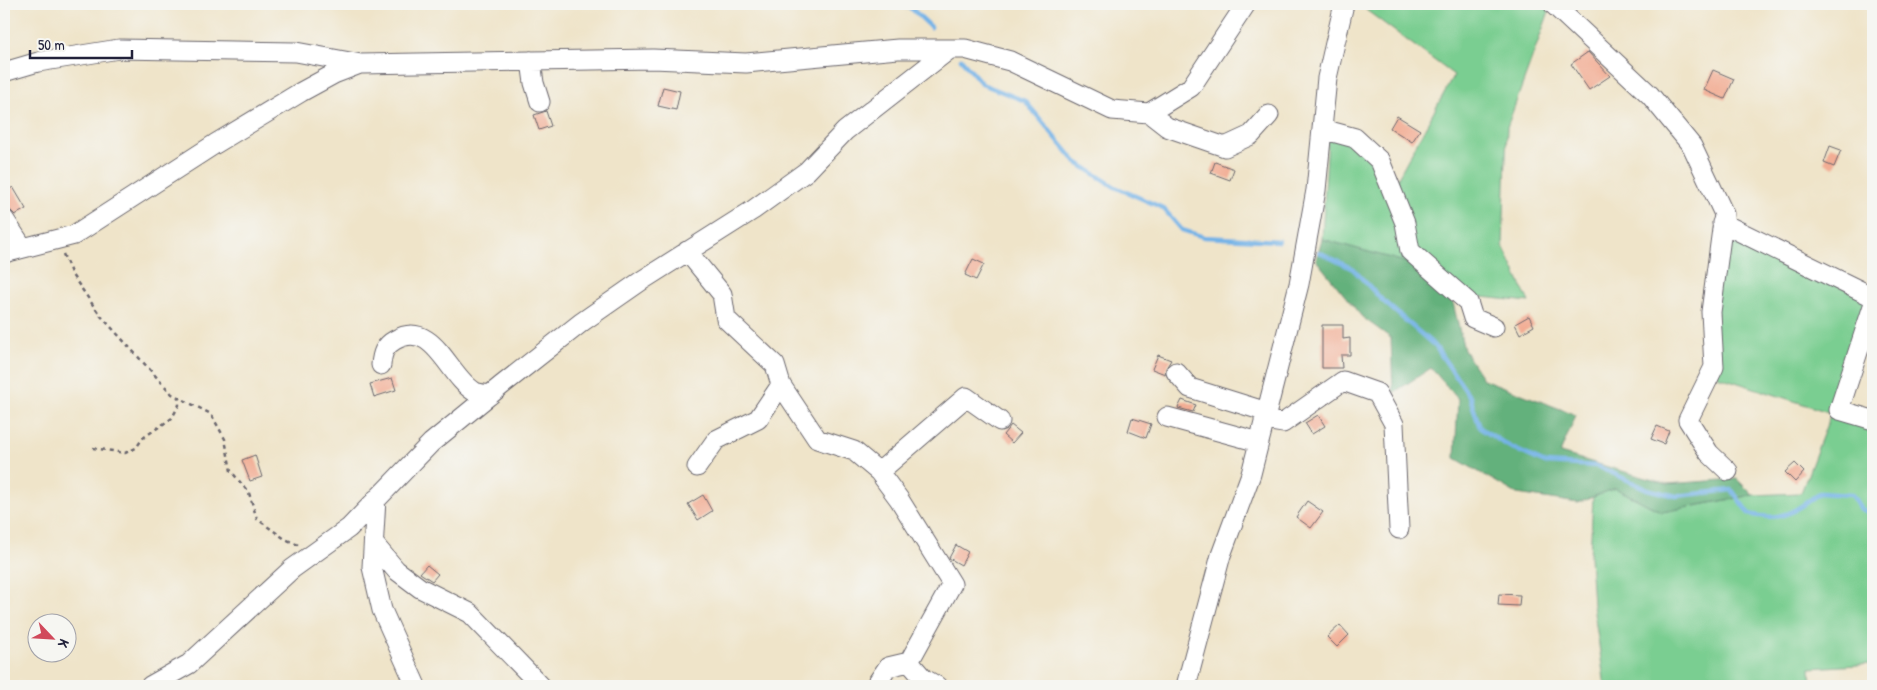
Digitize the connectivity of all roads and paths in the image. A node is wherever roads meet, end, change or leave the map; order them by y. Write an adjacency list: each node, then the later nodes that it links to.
1 (1246, 4): 9 (street)
2 (1344, 4): 11 (street)
3 (1553, 4): 13 (street)
4 (950, 49): 5 (street); 9 (street); 16 (street)
5 (531, 62): 6 (street); 8 (street)
6 (361, 64): 7 (street); 14 (street)
7 (4, 72)
8 (540, 102)
9 (1149, 113): 10 (street)
10 (1269, 115)
11 (1322, 129): 20 (street); 26 (street)
12 (4, 219): 15 (street)
13 (1722, 223): 18 (street); 33 (street)
14 (58, 239): 15 (street); 25 (path)
15 (22, 248): 17 (street)
16 (687, 251): 23 (street); 24 (street)
17 (4, 253)
18 (1873, 297)
19 (1873, 306): 28 (street)
20 (1494, 327)
21 (381, 365): 24 (street)
22 (1176, 372): 26 (street)
23 (781, 385): 32 (street); 34 (street)
24 (490, 395): 35 (street)
25 (178, 397): 31 (path); 38 (path)
26 (1266, 416): 30 (street); 36 (street)
27 (1167, 417): 30 (street)
28 (1873, 420)
29 (1000, 421): 34 (street)
30 (1259, 442): 40 (street)
31 (93, 448)
32 (697, 467)
33 (1728, 471)
34 (879, 472): 39 (street)
35 (376, 499): 37 (street); 38 (street)
36 (1399, 529)
37 (374, 544): 42 (street); 43 (street)
38 (315, 552): 41 (street)
39 (909, 662): 44 (street); 45 (street)
40 (1193, 663): 46 (street); 47 (street)
41 (150, 686)
42 (416, 686)
43 (541, 686)
44 (875, 686)
45 (937, 686)
46 (1186, 686)
47 (1201, 686)

